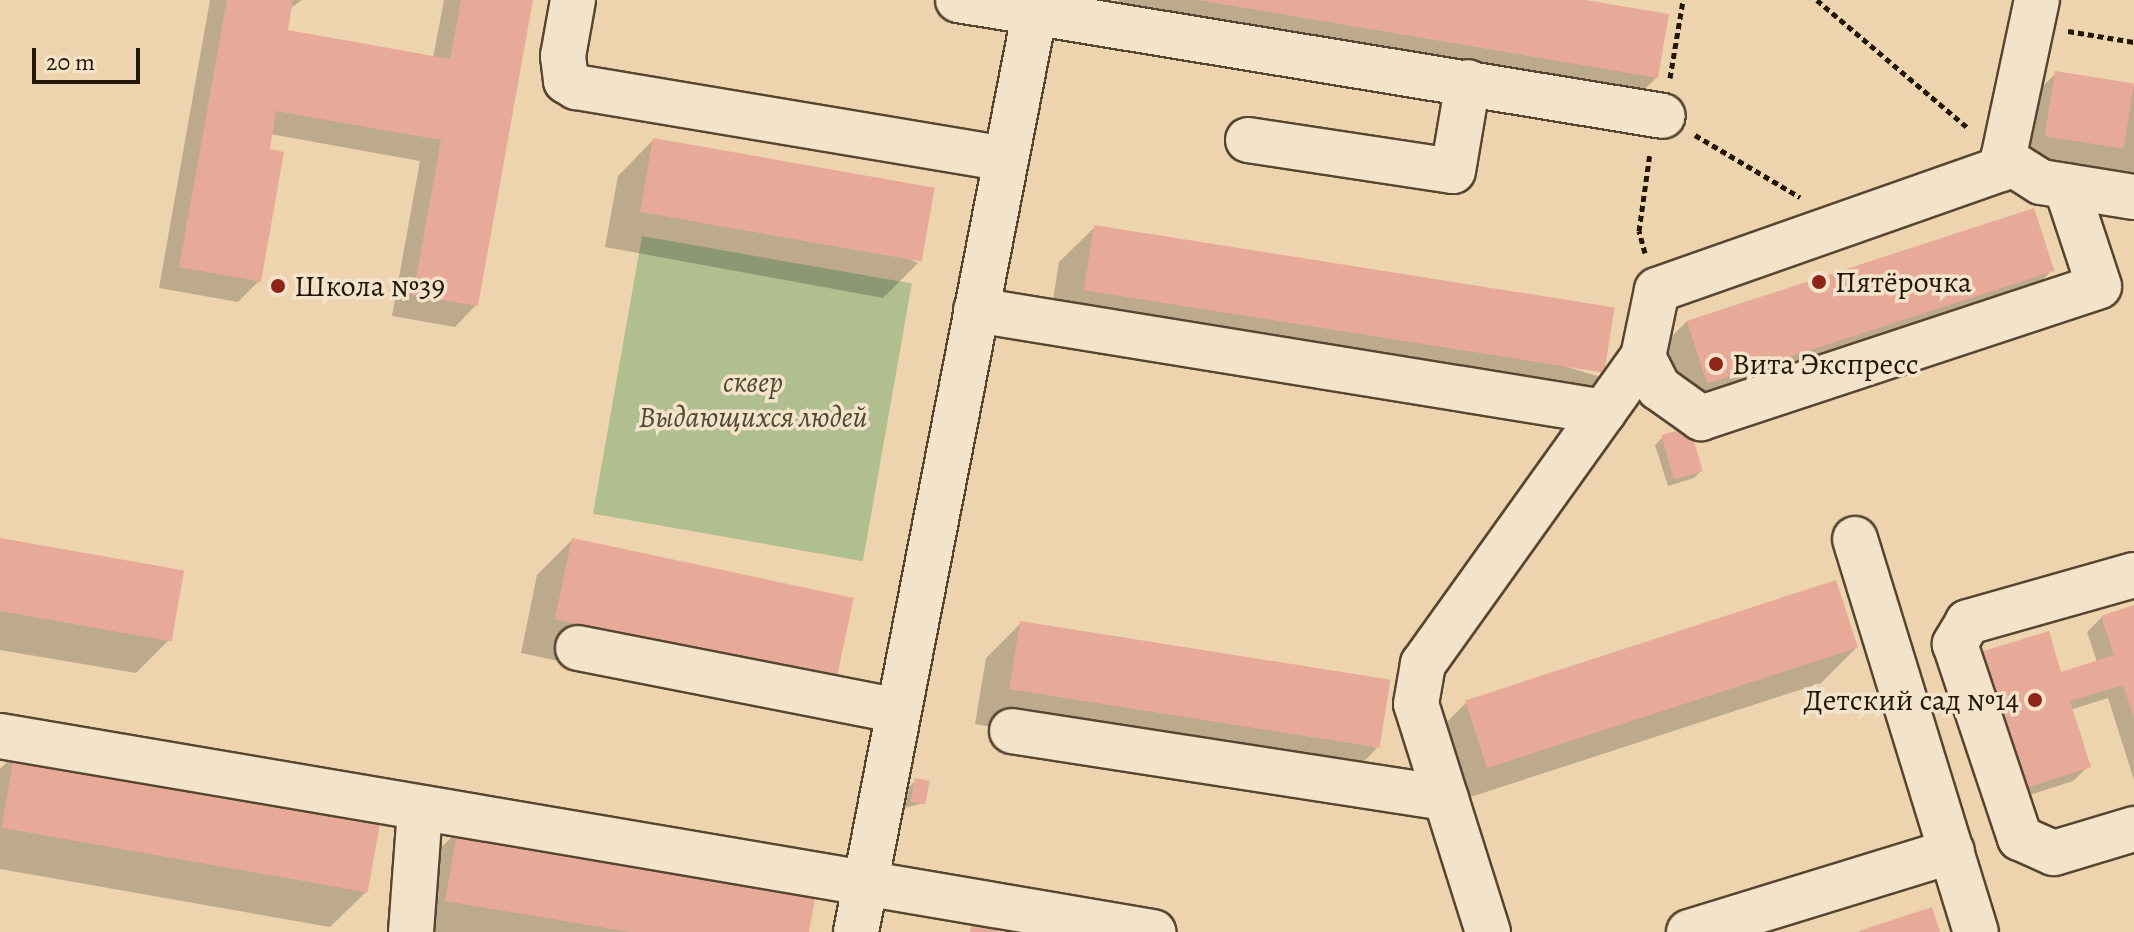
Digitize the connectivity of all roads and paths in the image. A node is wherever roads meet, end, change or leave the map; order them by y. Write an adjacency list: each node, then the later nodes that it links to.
1 (573, 0): 11 (street)
2 (958, 0): 4 (street)
3 (1817, 0): 10 (path)
4 (1036, 7): 7 (street); 11 (street)
5 (2034, 13): 6 (path); 10 (street)
6 (2134, 42)
7 (1468, 82): 8 (street); 9 (street)
8 (1663, 116): 14 (path)
9 (1248, 140)
10 (2003, 158): 12 (street); 14 (street)
11 (1006, 159): 15 (street)
12 (2066, 186): 13 (street); 16 (street)
13 (2134, 197)
14 (1846, 223): 16 (street)
15 (976, 310): 17 (street); 23 (street)
16 (1643, 357): 17 (street)
17 (1604, 412): 26 (street)
18 (1855, 539): 22 (street)
19 (2134, 575): 20 (street)
20 (1955, 644): 22 (street); 28 (street)
21 (578, 648): 23 (street)
22 (1893, 661): 29 (street)
23 (898, 711): 30 (street)
24 (1012, 731): 26 (street)
25 (0, 736): 27 (street)
26 (1446, 798): 34 (street)
27 (420, 809): 30 (street); 31 (street)
28 (2134, 829)
29 (1952, 851): 35 (street); 36 (street)
30 (864, 885): 32 (street); 33 (street)
31 (411, 932)
32 (856, 932)
33 (1153, 932)
34 (1488, 932)
35 (1689, 932)
36 (1976, 932)

